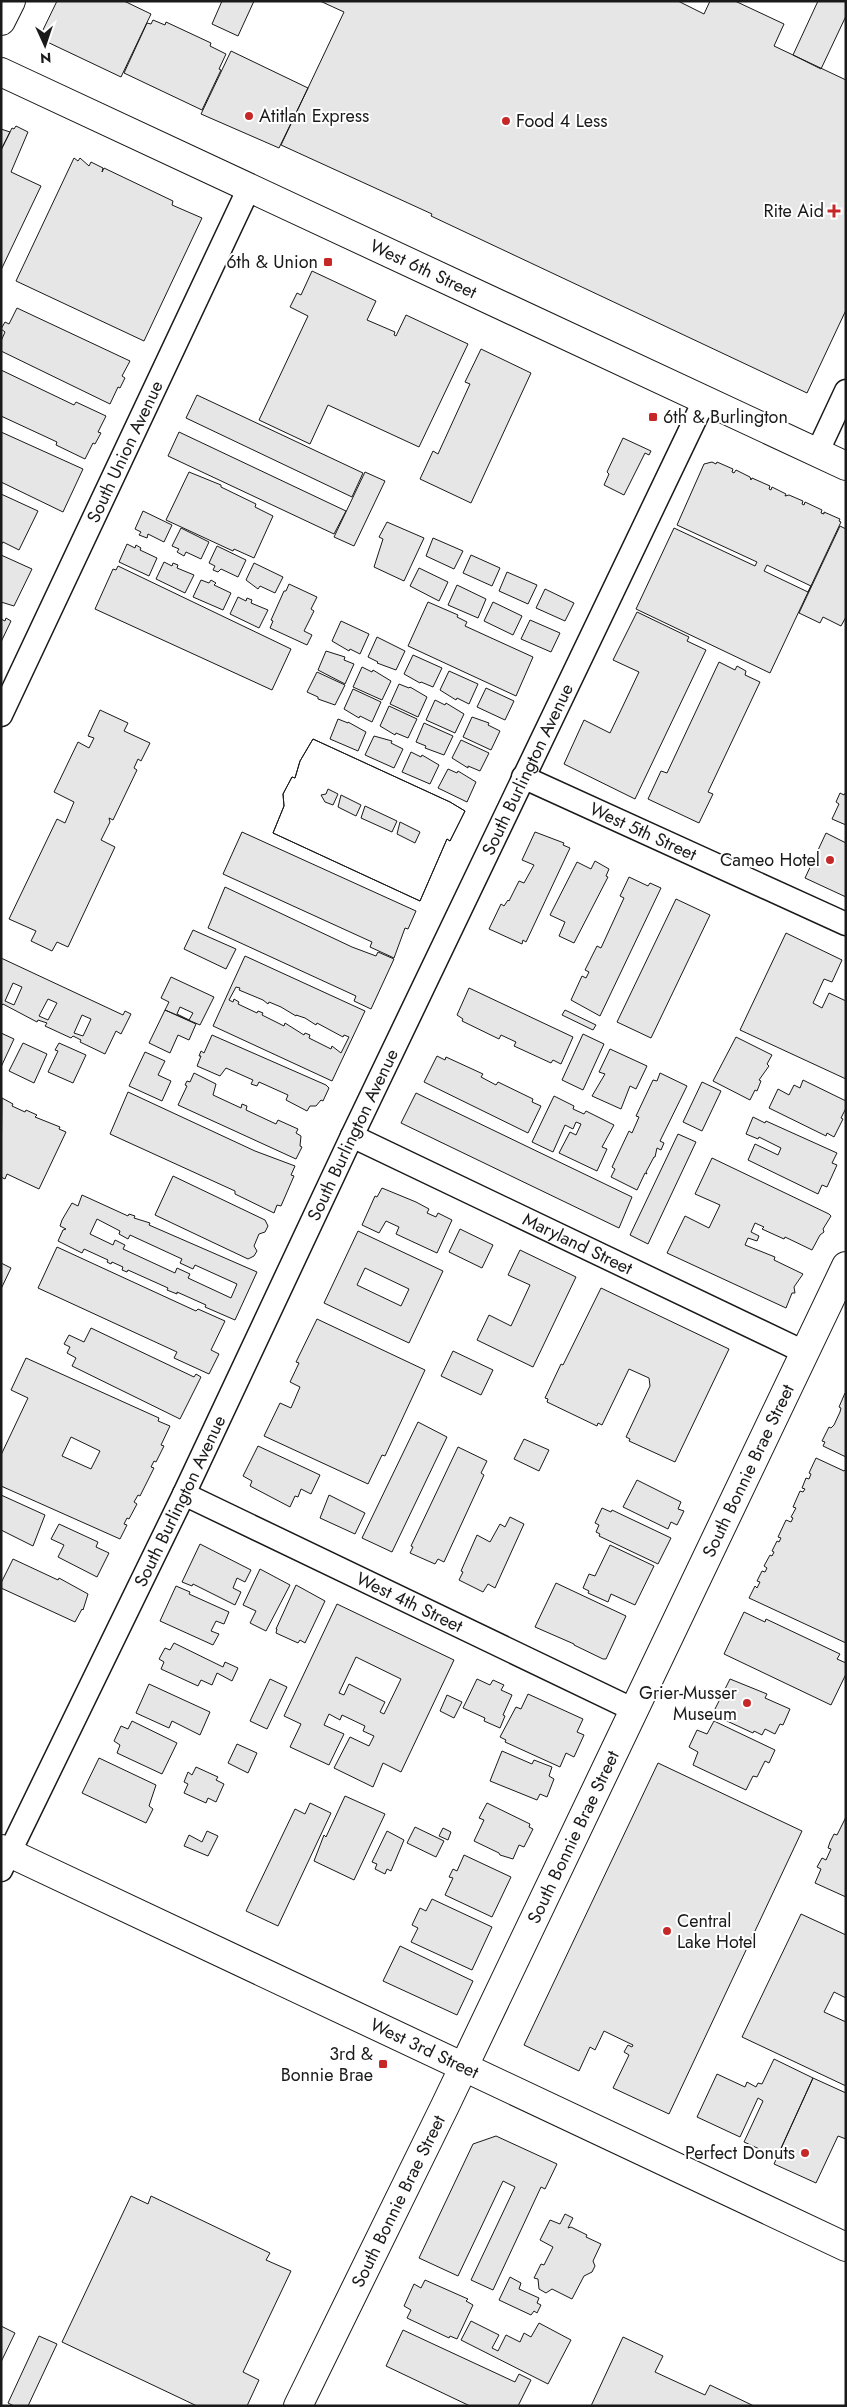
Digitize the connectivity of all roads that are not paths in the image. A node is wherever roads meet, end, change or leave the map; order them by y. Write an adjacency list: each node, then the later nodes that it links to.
1 (11, 1): 2 (main road)
2 (1, 21)
3 (1, 72): 4 (main road, West 6th Street)
4 (249, 188): 6 (main road, West 6th Street); 9 (street, South Union Avenue)
5 (846, 391): 7 (street)
6 (704, 401): 7 (main road, West 6th Street); 10 (street, South Burlington Avenue)
7 (817, 453): 8 (main road, West 6th Street)
8 (846, 466)
9 (1, 714)
10 (523, 778): 11 (street, West 5th Street); 12 (street, South Burlington Avenue)
11 (846, 924)
12 (352, 1136): 14 (street, Maryland Street); 15 (street, South Burlington Avenue)
13 (846, 1266): 14 (main road, South Bonnie Brae Street)
14 (804, 1352): 16 (main road, South Bonnie Brae Street)
15 (184, 1494): 16 (street, West 4th Street); 17 (street, South Burlington Avenue)
16 (634, 1710): 18 (main road, South Bonnie Brae Street)
17 (4, 1857): 18 (main road, West 3rd Street)
18 (463, 2067): 19 (main road, West 3rd Street); 20 (main road, South Bonnie Brae Street)
19 (846, 2248)
20 (298, 2406)

